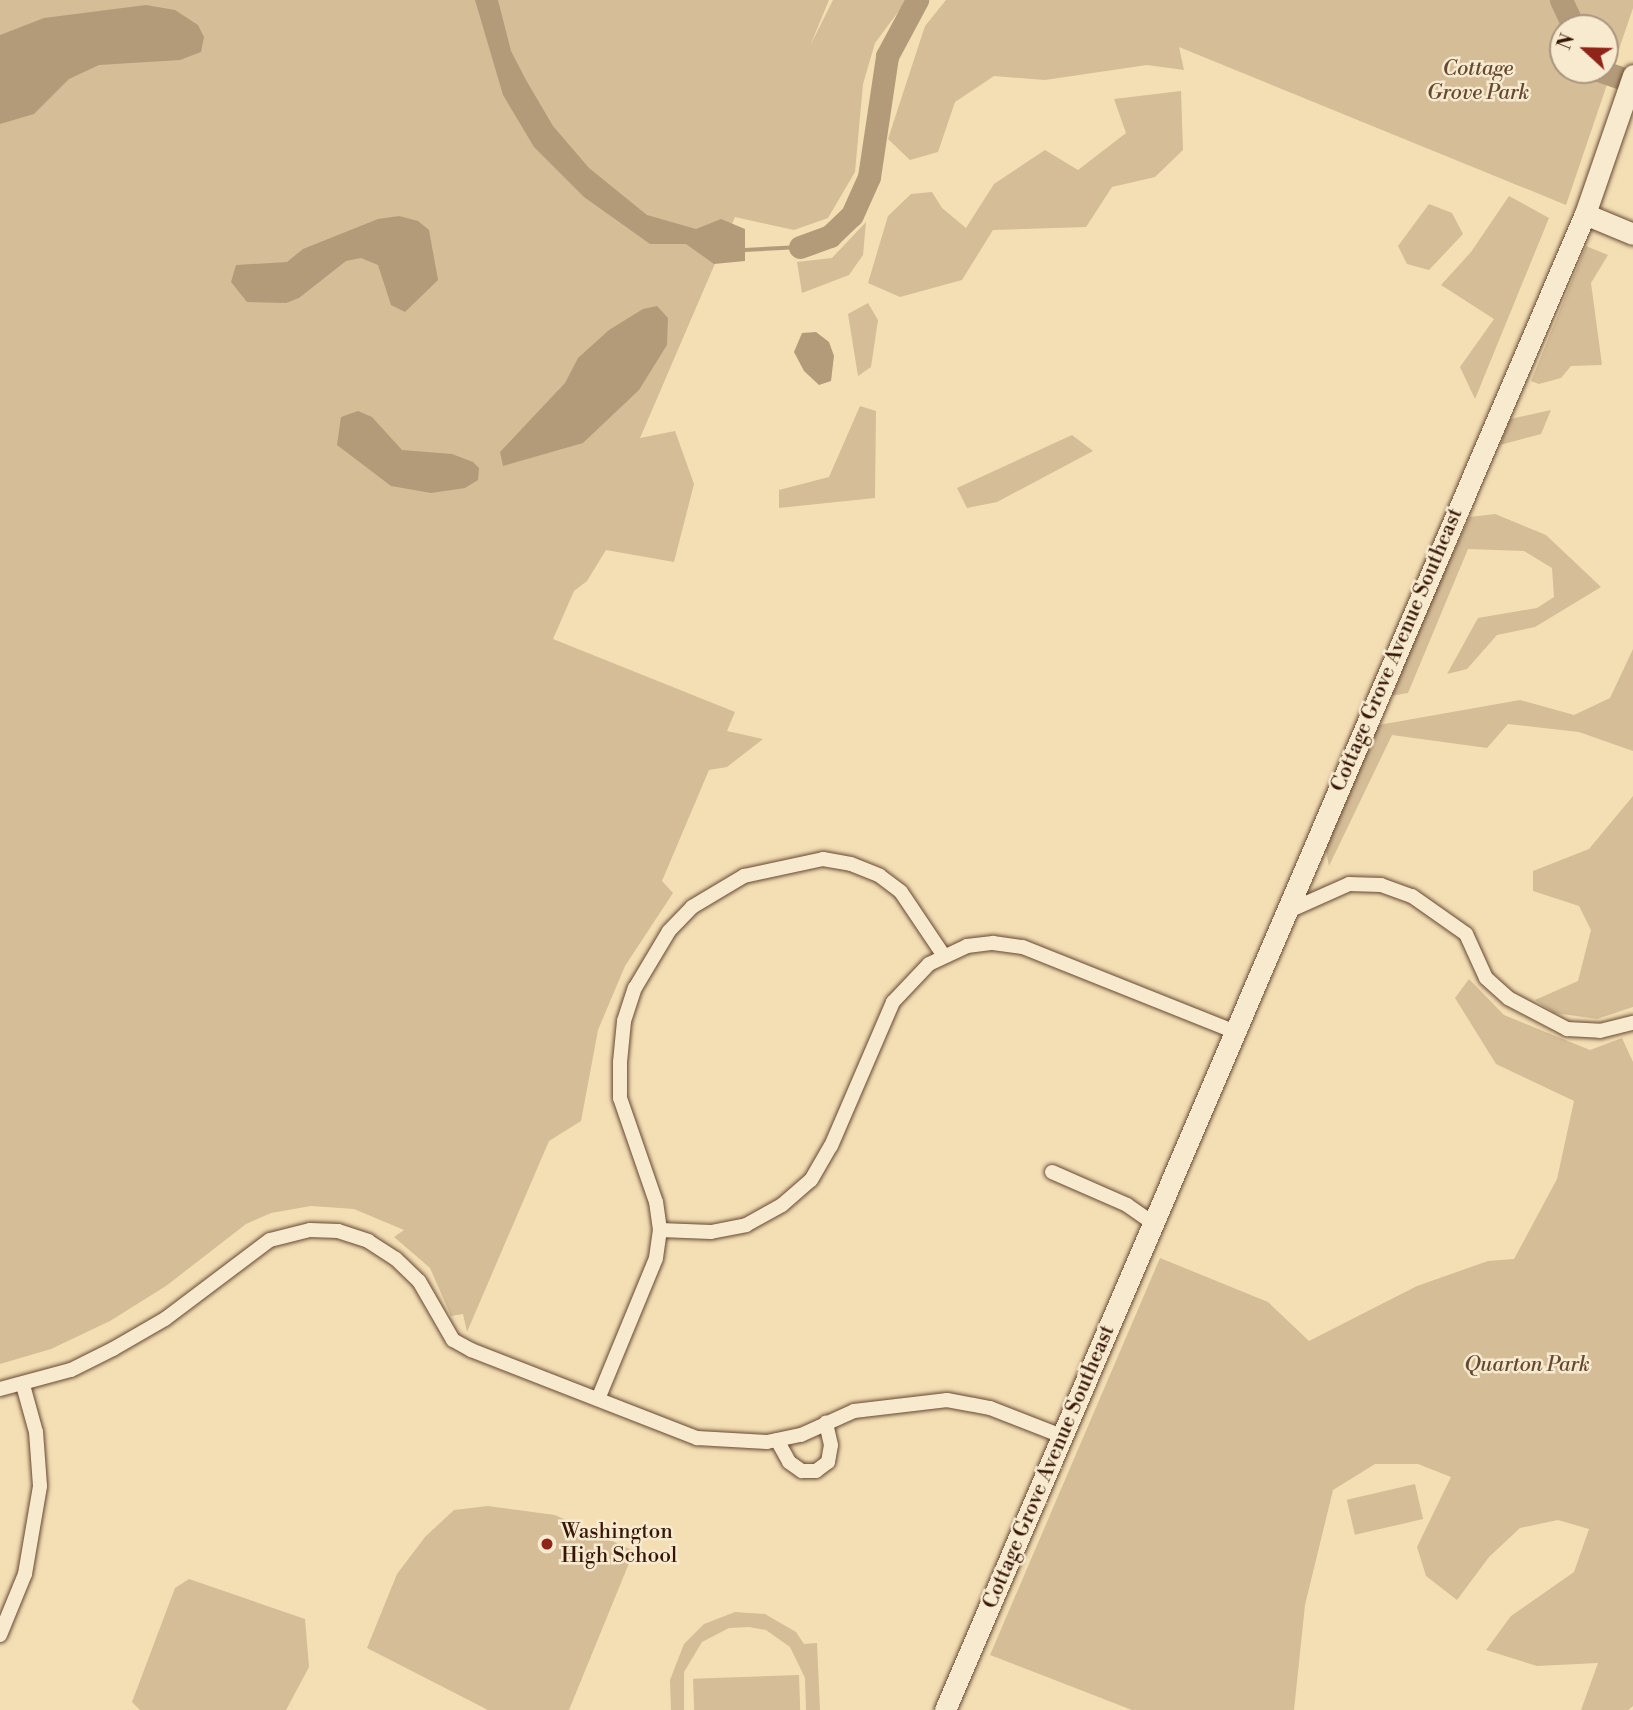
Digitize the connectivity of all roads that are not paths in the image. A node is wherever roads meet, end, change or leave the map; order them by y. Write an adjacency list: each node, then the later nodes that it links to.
1 (1633, 75): 2 (main road, Cottage Grove Avenue Southeast)
2 (1585, 214): 3 (main road); 4 (main road, Cottage Grove Avenue Southeast)
3 (1633, 234)
4 (1284, 913): 6 (street); 7 (main road, Cottage Grove Avenue Southeast)
5 (944, 956): 7 (street); 10 (street); 10 (street)
6 (1633, 1023)
7 (1235, 1032): 9 (main road, Cottage Grove Avenue Southeast)
8 (1052, 1172): 9 (street)
9 (1153, 1223): 15 (main road, Cottage Grove Avenue Southeast)
10 (660, 1230): 13 (street)
11 (23, 1385): 12 (street); 13 (street); 17 (street)
12 (0, 1389)
13 (598, 1399): 16 (street)
14 (826, 1423): 15 (street); 16 (street); 16 (street)
15 (1062, 1436): 18 (main road, Cottage Grove Avenue Southeast)
16 (777, 1440)
17 (0, 1635)
18 (945, 1710)

